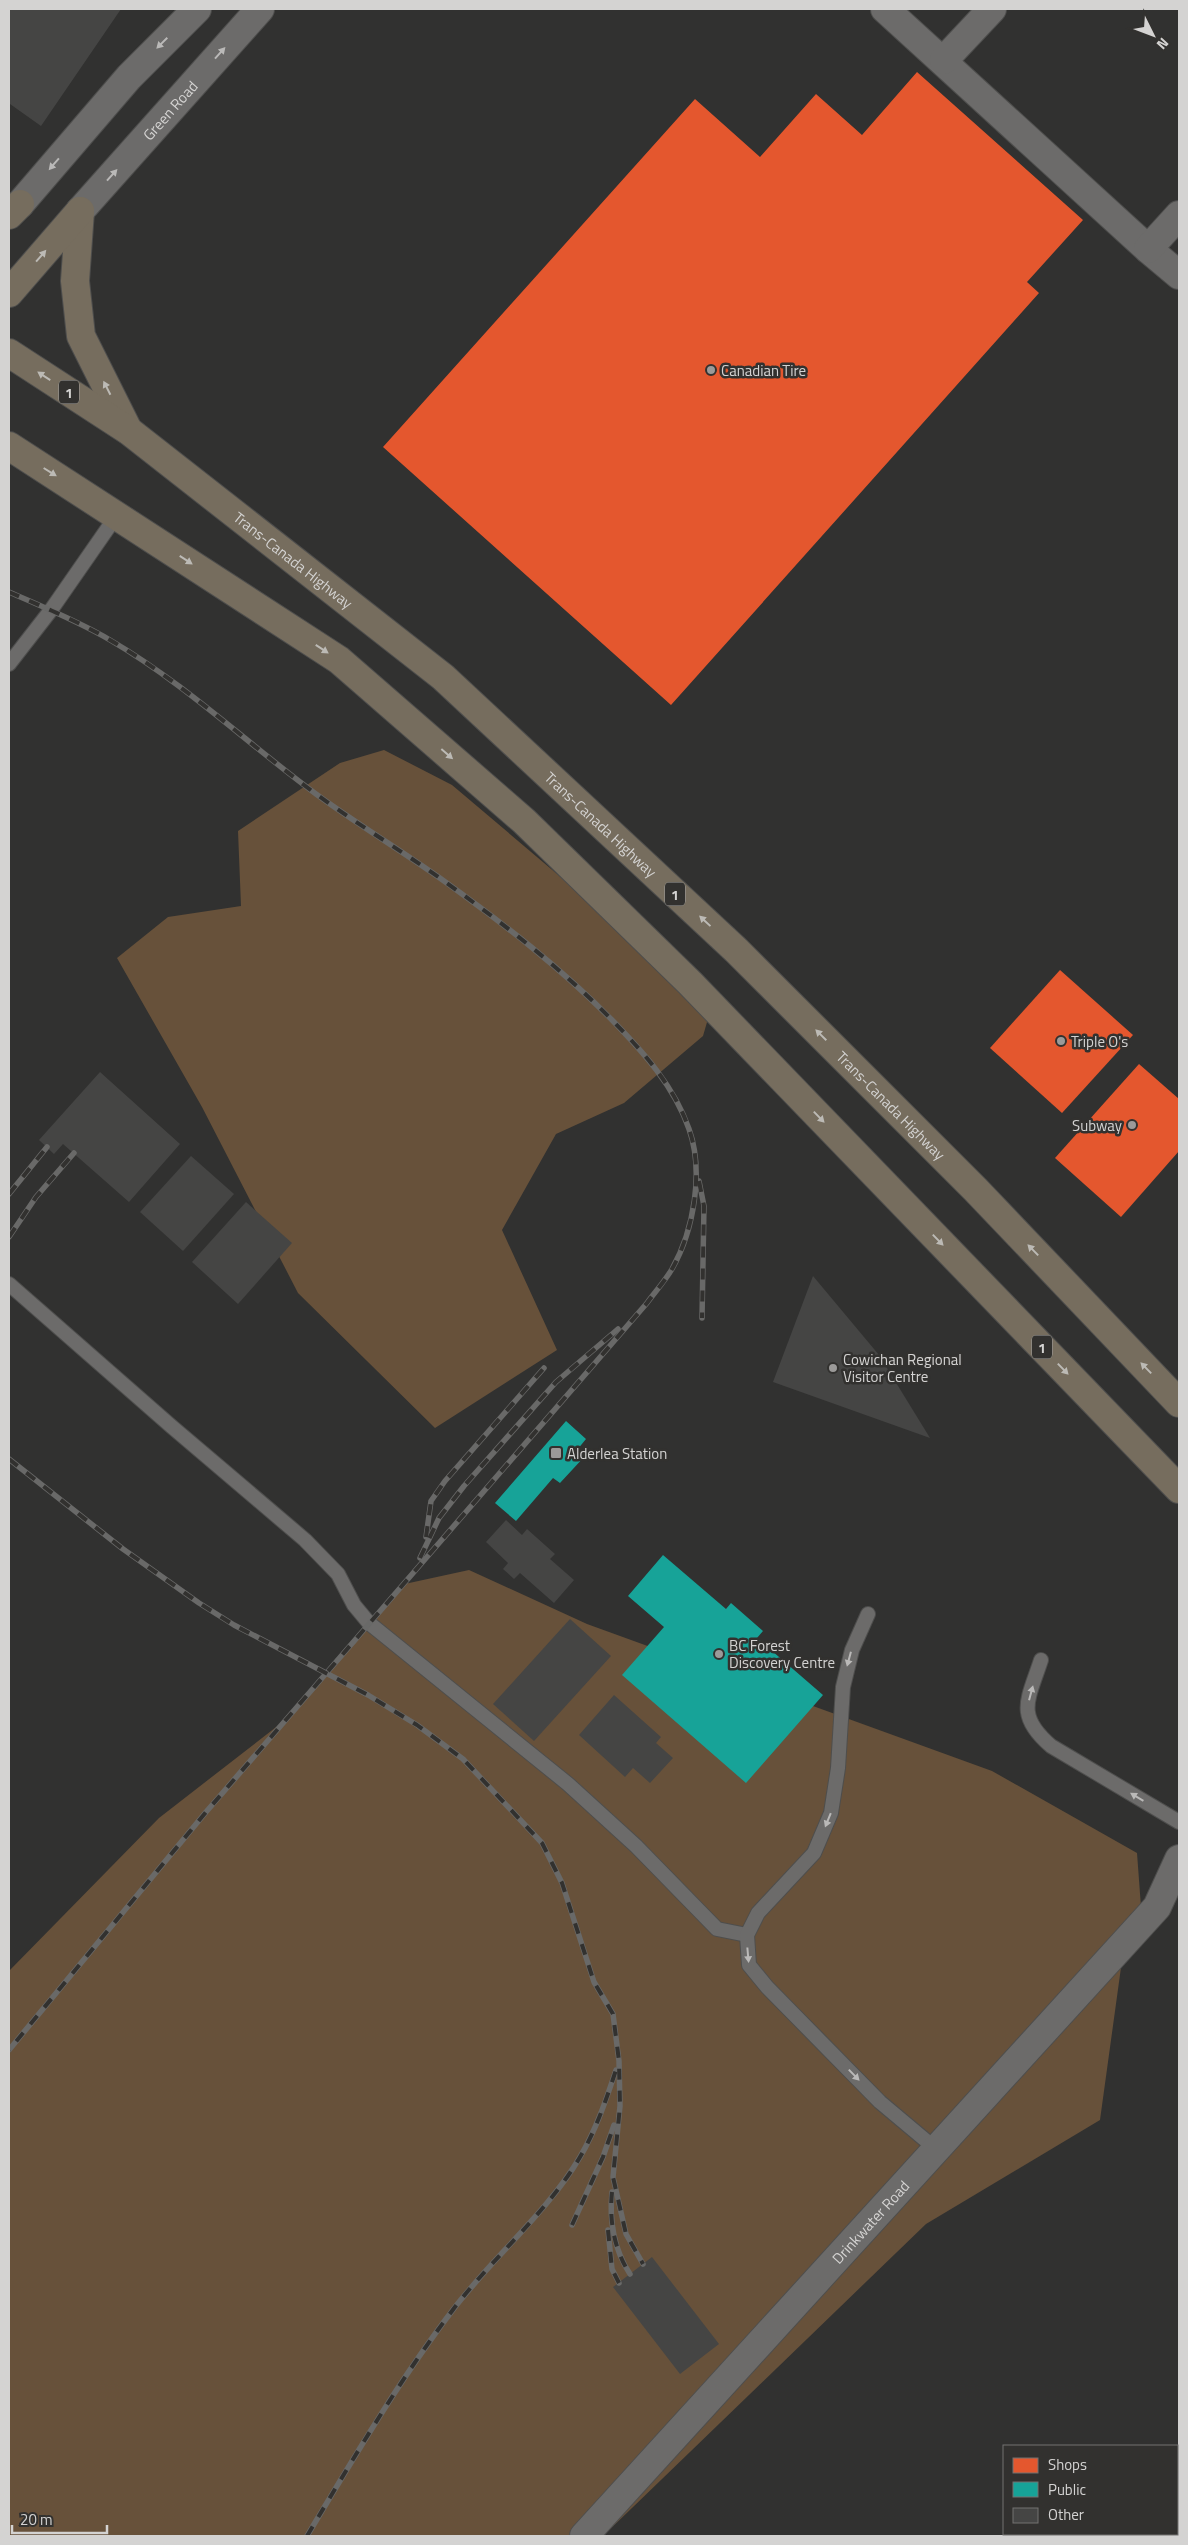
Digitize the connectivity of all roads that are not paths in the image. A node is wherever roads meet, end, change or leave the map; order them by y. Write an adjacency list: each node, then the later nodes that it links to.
1 (196, 9): 6 (street, one-way to 6)
2 (260, 9): 7 (street, Green Road, one-way to 2)
3 (885, 9): 5 (street)
4 (992, 9): 5 (street)
5 (944, 60): 9 (street)
6 (14, 210)
7 (80, 211): 11 (highway, one-way to 7); 13 (highway, one-way to 7)
8 (1179, 215): 9 (street)
9 (1148, 249): 10 (street)
10 (1179, 275)
11 (9, 293)
12 (9, 353): 13 (highway, Trans-Canada Highway / 1, one-way to 12)
13 (129, 432): 18 (highway, Trans-Canada Highway / 1, one-way to 13)
14 (9, 446): 15 (highway, 1, one-way to 15)
15 (117, 515): 16 (lane); 19 (highway, 1, one-way to 19)
16 (9, 664)
17 (9, 1284): 25 (lane)
18 (1179, 1403)
19 (1179, 1489)
20 (868, 1614): 25 (lane, one-way to 25)
21 (1041, 1660): 22 (lane, one-way to 21)
22 (1179, 1822)
23 (1179, 1859): 24 (street, Drinkwater Road)
24 (1168, 1902): 26 (street, Drinkwater Road)
25 (747, 1935): 26 (lane, one-way to 26)
26 (936, 2149): 27 (street, Drinkwater Road)
27 (584, 2536)

